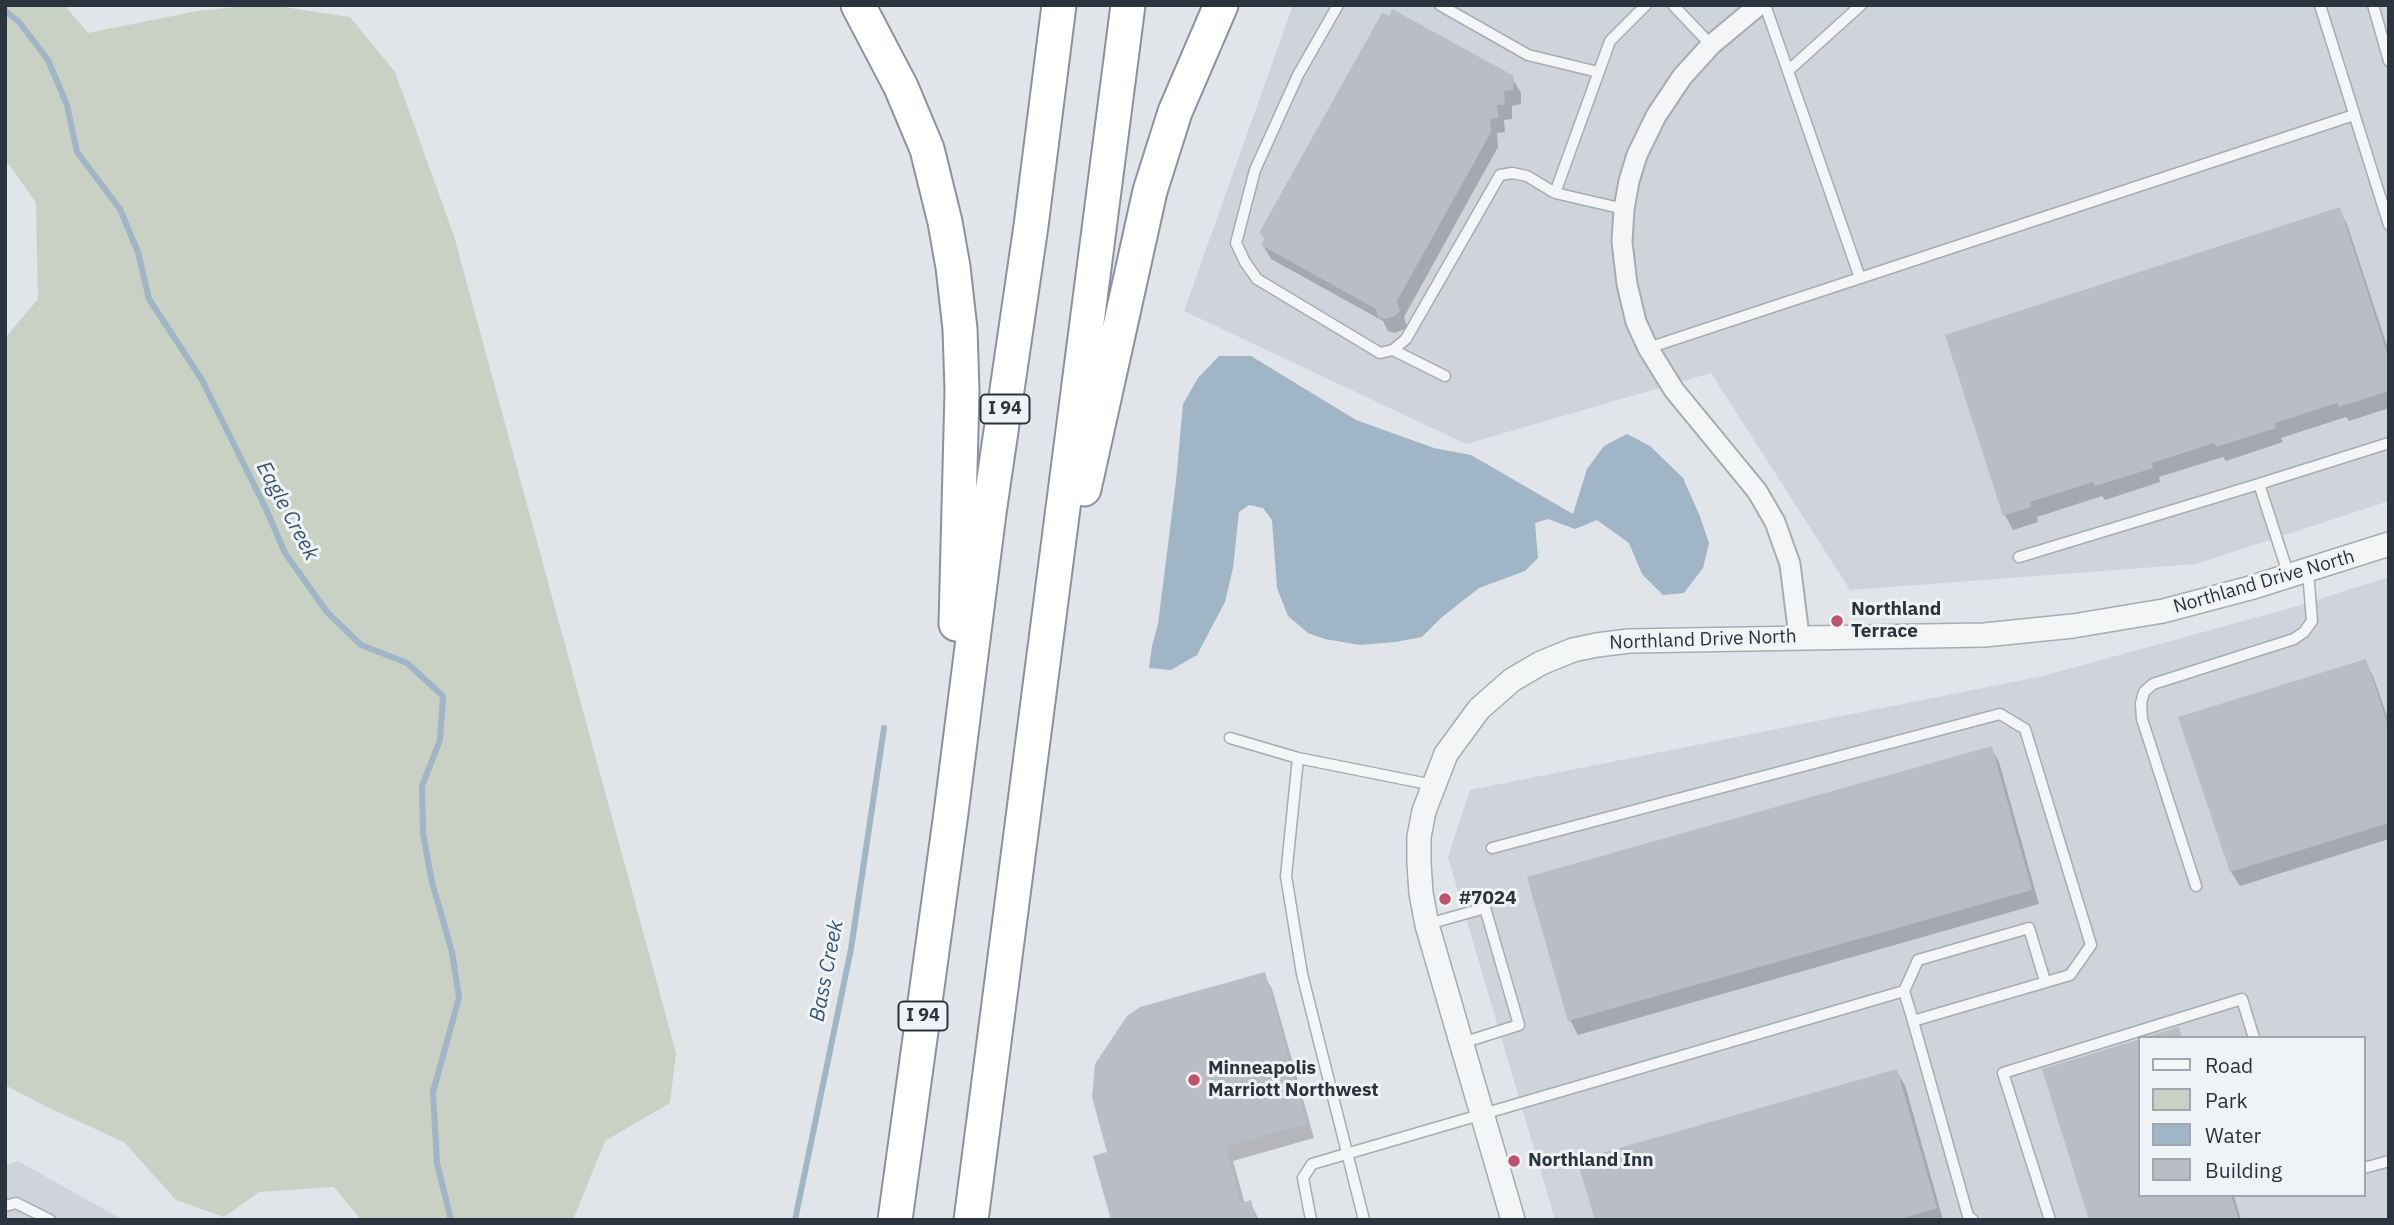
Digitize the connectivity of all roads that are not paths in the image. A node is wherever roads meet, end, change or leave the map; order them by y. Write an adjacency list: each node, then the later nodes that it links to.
1 (858, 5): 35 (highway)
2 (1059, 5): 35 (highway, I 94)
3 (1128, 5): 31 (highway)
4 (1221, 5): 31 (highway)
5 (1338, 5): 23 (lane)
6 (1440, 5): 16 (lane)
7 (1646, 5): 16 (lane)
8 (1674, 5): 13 (lane)
9 (1762, 5): 13 (street); 15 (lane)
10 (1861, 5): 15 (lane)
11 (2320, 5): 17 (lane)
12 (2373, 5): 14 (lane)
13 (1711, 45): 19 (street)
14 (2389, 61)
15 (1789, 70): 21 (lane)
16 (1598, 72): 18 (lane)
17 (2354, 115): 20 (lane); 21 (lane)
18 (1555, 193): 19 (lane); 23 (lane)
19 (1624, 209): 22 (street)
20 (2389, 225)
21 (1860, 278): 22 (lane)
22 (1648, 348): 30 (street)
23 (1392, 350): 24 (lane)
24 (1446, 376)
25 (2389, 443): 26 (lane)
26 (2259, 484): 28 (lane); 29 (lane)
27 (2389, 544): 29 (street, Northland Drive North)
28 (2019, 557)
29 (2299, 573): 30 (street, Northland Drive North); 37 (lane)
30 (1799, 636): 34 (street, Northland Drive North)
31 (1037, 700): 51 (highway)
32 (1230, 738): 33 (lane)
33 (1298, 758): 34 (lane); 45 (lane)
34 (1433, 785): 38 (street, Northland Drive North)
35 (951, 813): 50 (highway, I 94)
36 (1492, 848): 39 (lane)
37 (2196, 887)
38 (1427, 925): 43 (street, Northland Drive North); 43 (lane)
39 (2045, 981): 40 (lane); 41 (lane)
40 (1904, 991): 41 (lane); 44 (lane)
41 (1913, 1021): 55 (lane)
42 (2253, 1036): 56 (lane)
43 (1462, 1043): 44 (street, Northland Drive North)
44 (1483, 1115): 45 (lane); 54 (street, Northland Drive North)
45 (1348, 1155): 52 (lane); 53 (lane)
46 (2389, 1161): 47 (lane)
47 (2366, 1167)
48 (5, 1206): 49 (lane)
49 (50, 1220)
50 (895, 1220)
51 (971, 1220)
52 (1311, 1220)
53 (1364, 1220)
54 (1513, 1220)
55 (1973, 1220)
56 (2050, 1220)

